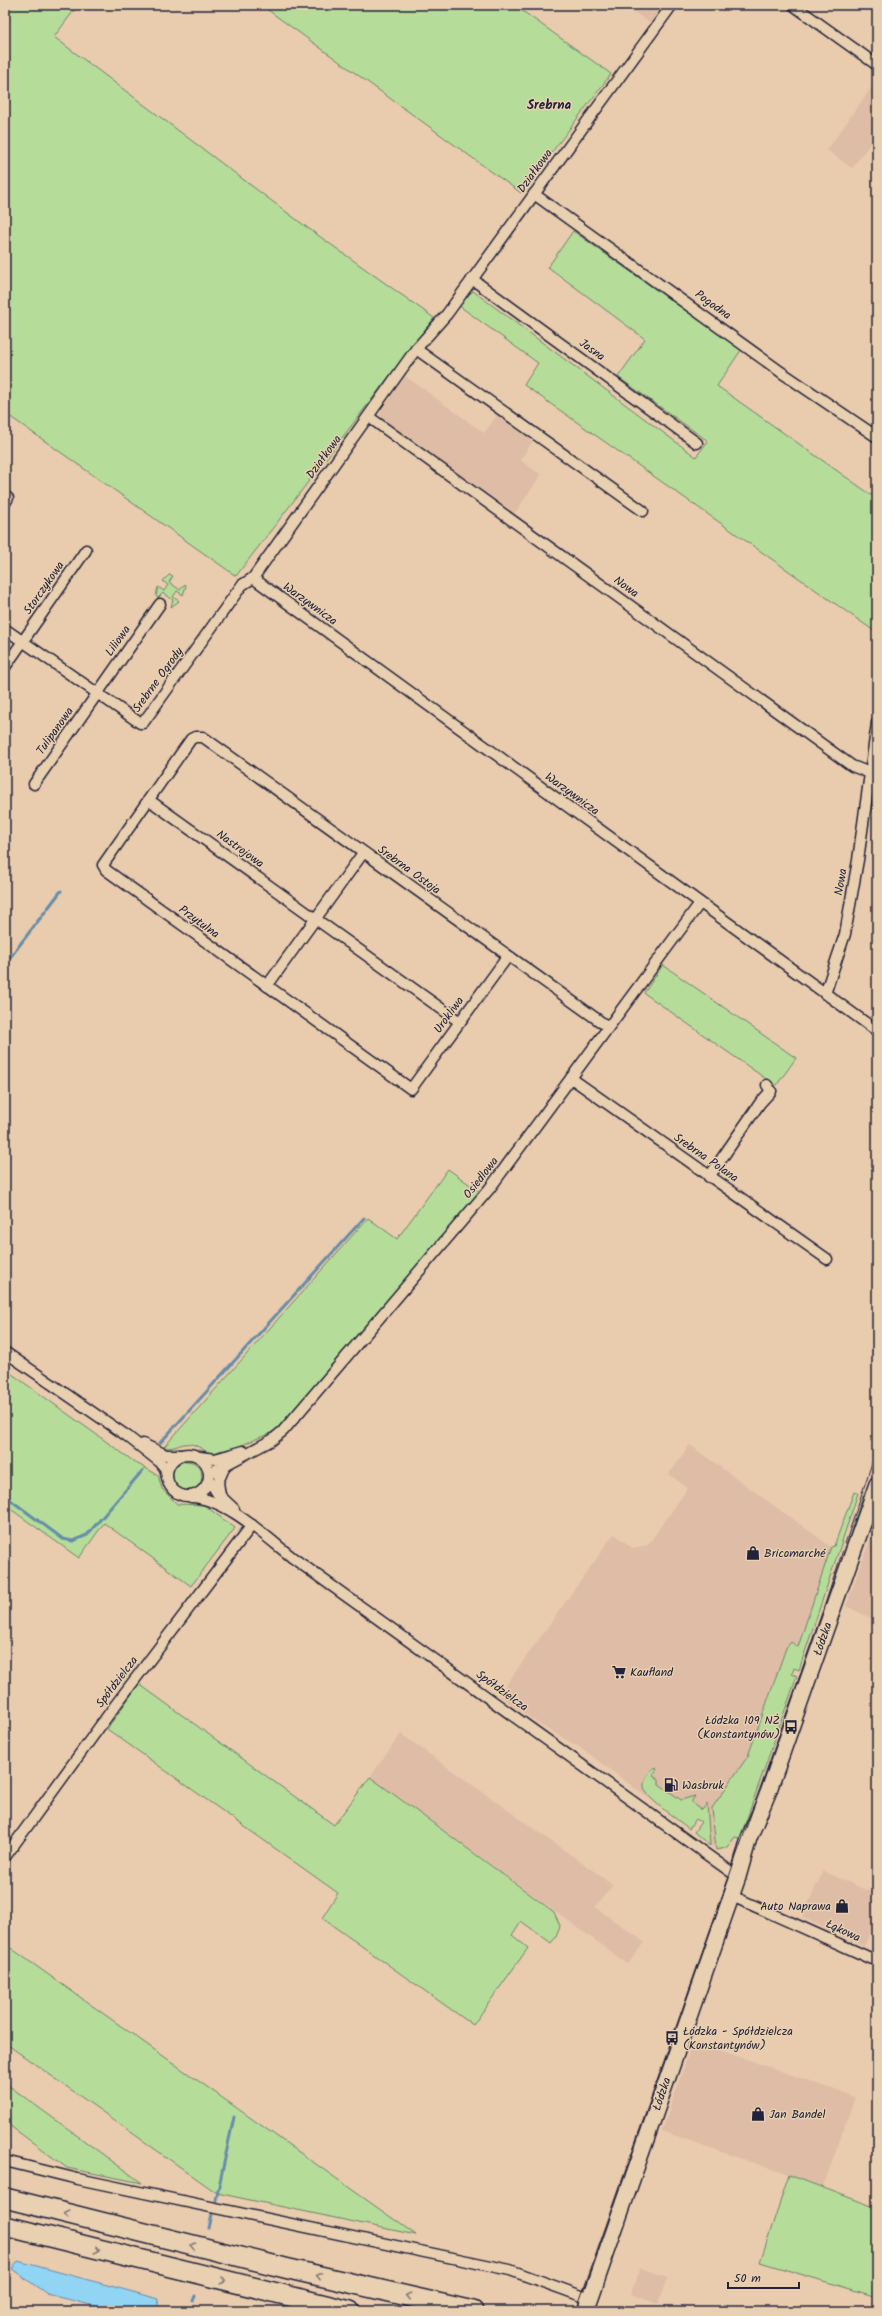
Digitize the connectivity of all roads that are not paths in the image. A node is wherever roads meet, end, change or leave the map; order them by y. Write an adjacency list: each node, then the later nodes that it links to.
1 (672, 5): 4 (street, Działkowa)
2 (792, 5): 3 (street)
3 (877, 65)
4 (534, 194): 5 (street, Działkowa); 8 (street, Pogodna)
5 (472, 279): 6 (street, Działkowa); 9 (street, Jasna)
6 (416, 349): 7 (street, Działkowa); 10 (street)
7 (369, 417): 12 (street, Działkowa); 20 (street, Nowa)
8 (877, 437)
9 (697, 443)
10 (643, 510)
11 (86, 550): 15 (street, Storczykowa)
12 (253, 578): 17 (street, Srebrne Ogrody); 24 (street, Warzywnicza)
13 (160, 604): 17 (street, Liliowa)
14 (5, 629): 15 (street, Srebrne Ogrody)
15 (23, 642): 16 (street, Storczykowa); 17 (street, Srebrne Ogrody)
16 (5, 667)
17 (97, 694): 21 (street, Tulipanowa)
18 (877, 723): 20 (street, Nowa)
19 (195, 737): 22 (street, Przytulna); 23 (street, Srebrna Ostoja)
20 (870, 773): 28 (street, Nowa)
21 (34, 784)
22 (149, 800): 25 (street, Nastrojowa); 27 (street, Przytulna)
23 (363, 852): 25 (street); 26 (street, Srebrna Ostoja)
24 (700, 903): 28 (street, Warzywnicza); 30 (street, Osiedlowa)
25 (315, 919): 27 (street); 29 (street, Nastrojowa)
26 (508, 956): 29 (street, Urokliwa); 30 (street, Srebrna Ostoja)
27 (267, 986): 34 (street, Przytulna)
28 (825, 994): 31 (street, Warzywnicza)
29 (460, 1022): 34 (street, Urokliwa)
30 (608, 1027): 32 (street, Osiedlowa)
31 (877, 1031)
32 (571, 1078): 35 (street, Srebrna Polana); 39 (street, Osiedlowa)
33 (767, 1085): 35 (street)
34 (412, 1089)
35 (709, 1176): 36 (street, Srebrna Polana)
36 (827, 1259)
37 (5, 1352): 38 (street)
38 (127, 1436): 40 (street); 43 (street)
39 (258, 1447): 41 (street, Osiedlowa); 42 (street, Osiedlowa)
40 (184, 1454): 41 (street); 43 (street)
41 (200, 1457): 44 (street)
42 (225, 1466): 44 (street, Osiedlowa); 46 (street)
43 (167, 1477): 47 (street)
44 (209, 1477): 46 (street); 47 (street)
45 (877, 1484): 50 (main road, Łódzka)
46 (220, 1496): 48 (street)
47 (191, 1497): 48 (street)
48 (248, 1523): 49 (street, Spółdzielcza); 50 (street, Spółdzielcza)
49 (5, 1857)
50 (738, 1877): 51 (main road, Łódzka)
51 (732, 1896): 52 (street, Łąkowa); 56 (main road, Łódzka)
52 (877, 1961)
53 (5, 2160): 56 (street)
54 (5, 2198): 58 (highway, one-way to 54)
55 (5, 2226): 57 (highway, one-way to 57)
56 (588, 2305)
57 (350, 2311)
58 (473, 2311)

